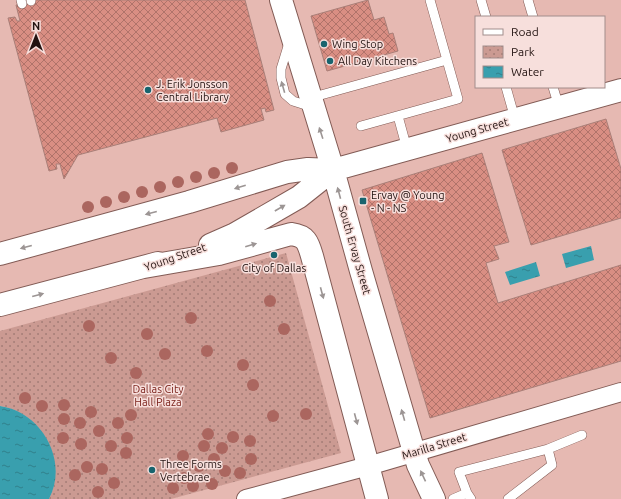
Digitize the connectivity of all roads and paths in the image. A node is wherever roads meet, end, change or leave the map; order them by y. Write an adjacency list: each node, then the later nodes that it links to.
1 (281, 0): 11 (main road, South Ervay Street, one-way to 1)
2 (430, 0): 7 (lane)
3 (481, 0): 5 (lane)
4 (528, 0): 6 (lane)
5 (486, 16)
6 (533, 16)
7 (448, 60): 11 (lane); 13 (lane)
8 (506, 88): 14 (lane)
9 (553, 88): 12 (lane)
10 (620, 94): 12 (main road, Young Street)
11 (312, 103): 17 (main road, South Ervay Street, one-way to 11)
12 (559, 108): 14 (main road, Young Street)
13 (398, 116): 15 (lane); 16 (lane)
14 (515, 119): 16 (main road, Young Street)
15 (361, 126)
16 (407, 150): 17 (main road, Young Street)
17 (333, 170): 18 (main road, Young Street, one-way to 18); 19 (main road, Young Street, one-way to 17); 24 (main road, South Ervay Street, one-way to 17)
18 (0, 254)
19 (144, 267): 20 (main road, Young Street, one-way to 19); 25 (main road, one-way to 25)
20 (0, 305)
21 (621, 392): 24 (street, Marilla Street)
22 (582, 435): 23 (lane)
23 (548, 449): 26 (lane); 31 (lane)
24 (414, 452): 25 (street, Marilla Street); 29 (main road, South Ervay Street, one-way to 24)
25 (368, 466): 27 (street, Marilla Street); 28 (main road)
26 (469, 496): 30 (lane)
27 (246, 499)
28 (378, 499)
29 (434, 499)
30 (453, 499)
31 (508, 499)

